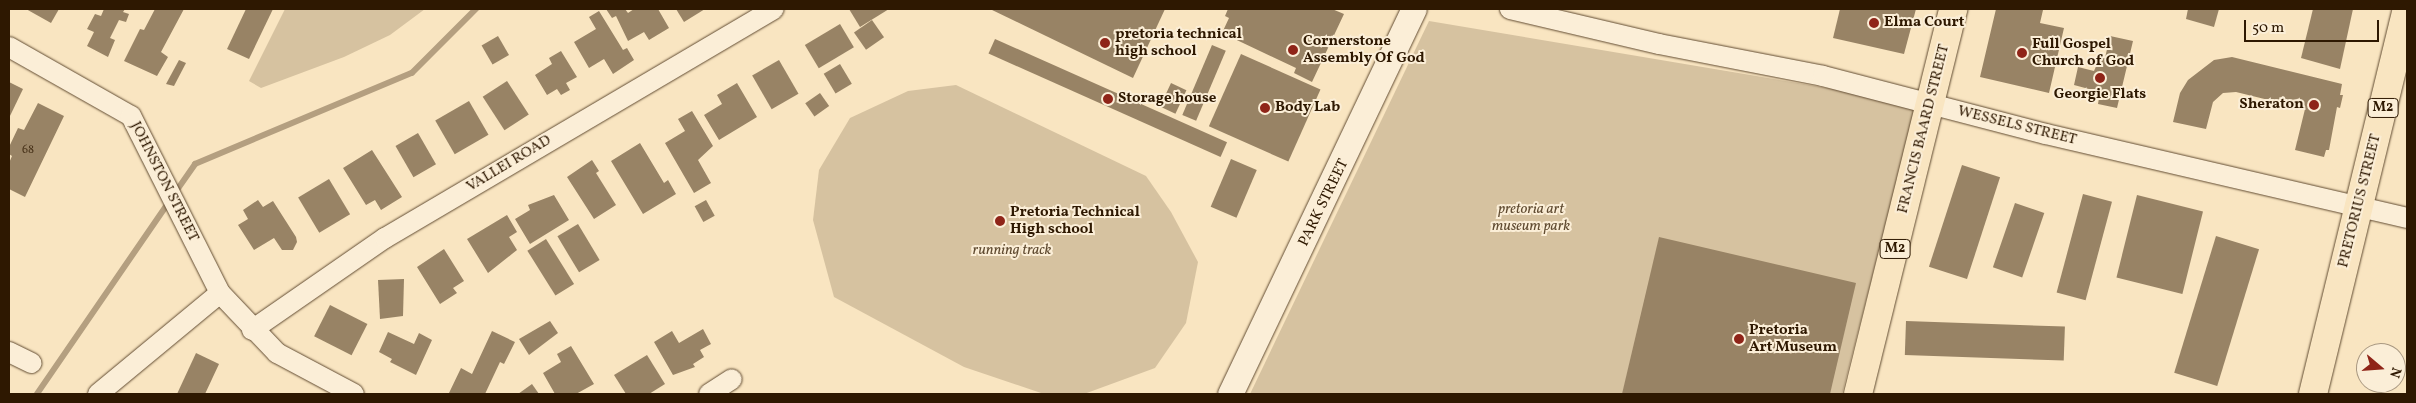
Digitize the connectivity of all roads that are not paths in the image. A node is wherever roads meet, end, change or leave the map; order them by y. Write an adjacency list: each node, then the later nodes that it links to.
1 (774, 9): 12 (street, VALLEI ROAD)
2 (1399, 9): 19 (street, PARK STREET)
3 (1414, 9): 20 (street, PARK STREET)
4 (1510, 9): 8 (street, WESSELS STREET)
5 (1953, 9): 8 (main road, FRANCIS BAARD STREET / M2)
6 (2407, 9): 9 (main road, PRETORIUS STREET / M2)
7 (9, 47): 11 (street, JOHNSTON STREET)
8 (1931, 103): 9 (street, WESSELS STREET); 21 (main road, FRANCIS BAARD STREET / M2)
9 (2359, 206): 10 (street, WESSELS STREET); 22 (main road, PRETORIUS STREET / M2)
10 (2407, 218)
11 (220, 293): 12 (street, JOHNSTON STREET); 16 (street)
12 (252, 330): 17 (street, JOHNSTON STREET)
13 (9, 352): 14 (street)
14 (32, 363)
15 (732, 379): 18 (street)
16 (98, 394)
17 (354, 394)
18 (709, 394)
19 (1216, 394)
20 (1230, 394)
21 (1858, 394)
22 (2313, 394)

